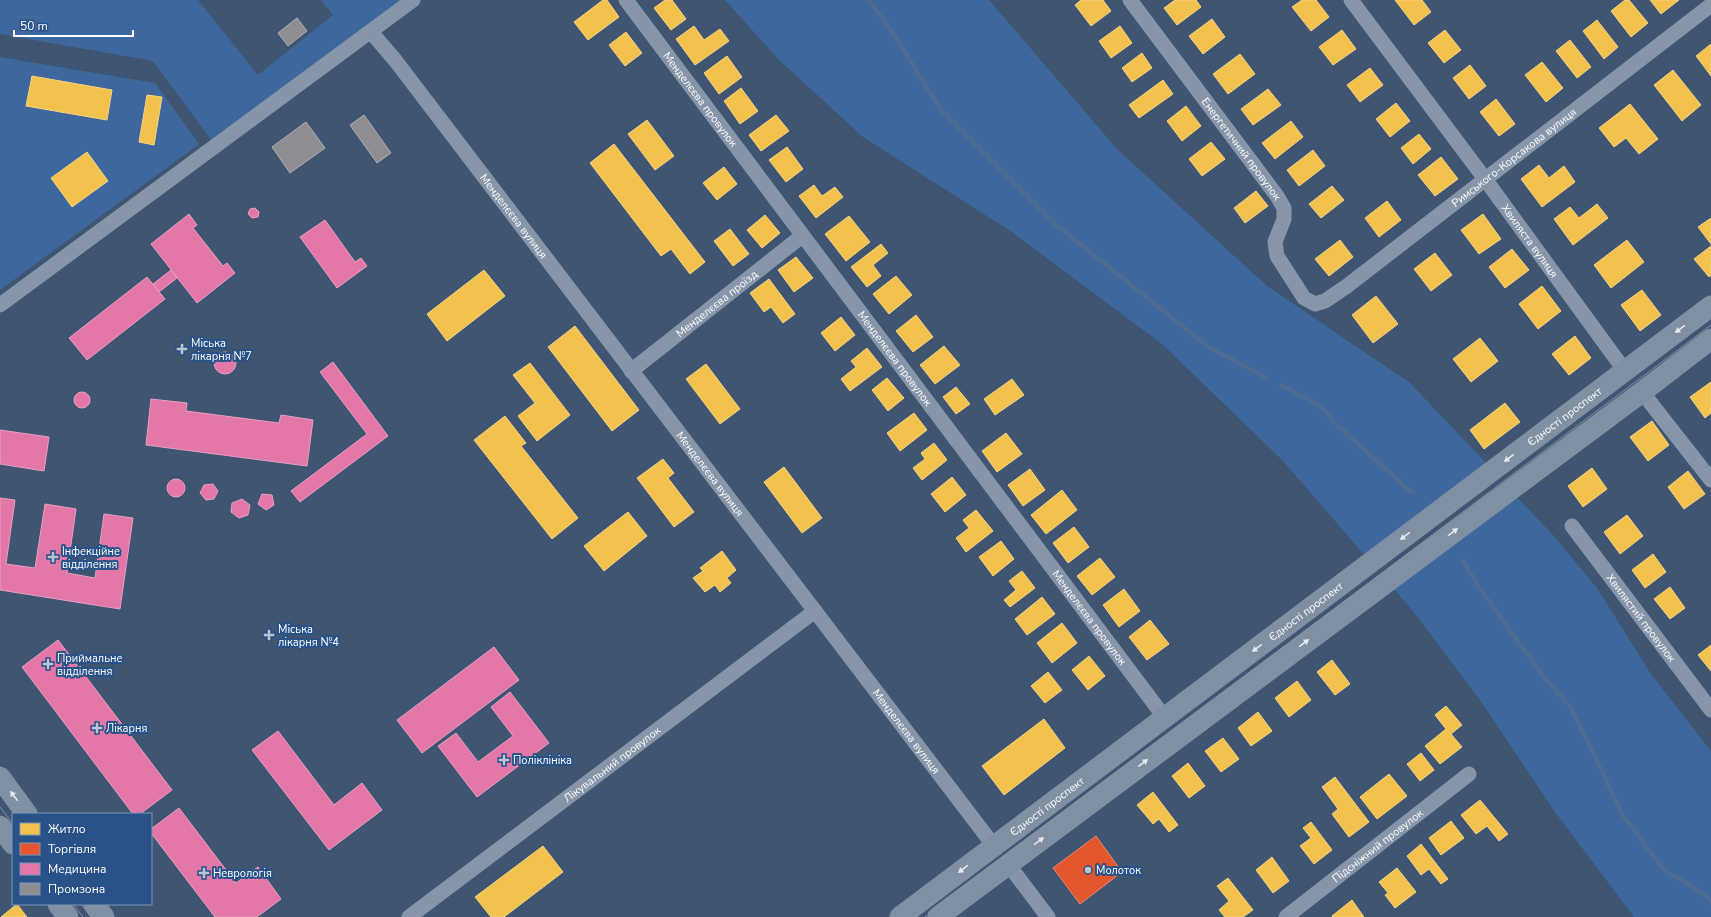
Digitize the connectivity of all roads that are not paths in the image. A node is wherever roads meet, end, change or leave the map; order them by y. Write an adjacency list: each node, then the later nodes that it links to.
1 (413, 0): 6 (street)
2 (626, 0): 8 (street, Менделєєва провулок)
3 (1130, 0): 9 (street, Енергетичний провулок)
4 (1351, 0): 7 (street, Хвиляста вулиця)
5 (1711, 5): 7 (street, Римського-Корсакова вулиця)
6 (371, 32): 10 (street); 13 (street, Менделєєва вулиця)
7 (1485, 179): 9 (street, Римського-Корсакова вулиця); 14 (street, Хвиляста вулиця)
8 (802, 236): 13 (street, Менделєєва проїзд); 20 (street, Менделєєва провулок)
9 (1315, 304)
10 (0, 305)
11 (1711, 306): 14 (main road, Єдності проспект, one-way to 14)
12 (1711, 339): 15 (main road, Єдності проспект)
13 (631, 371): 18 (street, Менделєєва вулиця)
14 (1624, 371): 15 (main road, Хвиляста вулиця); 20 (main road, Єдності проспект, one-way to 20)
15 (1642, 392): 16 (street, Хвиляста вулиця); 27 (main road, Єдності проспект, one-way to 15)
16 (1711, 480)
17 (1572, 526): 19 (street, Хвилястий провулок)
18 (815, 611): 26 (street, Менделєєва вулиця); 32 (street, Лікувальний провулок)
19 (1711, 710)
20 (1165, 718): 26 (main road, Єдності проспект)
21 (1469, 774): 36 (street, Підсніжний провулок)
22 (0, 777): 23 (main road, one-way to 22)
23 (26, 813)
24 (0, 826): 25 (main road)
25 (12, 843)
26 (994, 846): 27 (main road, Менделєєва вулиця); 33 (main road, Єдності проспект, one-way to 33)
27 (1008, 864): 34 (main road, Єдності проспект); 35 (street, Менделєєва вулиця)
28 (59, 905): 30 (main road)
29 (95, 905): 31 (main road)
30 (68, 917)
31 (104, 917)
32 (409, 917)
33 (900, 917)
34 (938, 917)
35 (1048, 917)
36 (1286, 917)

